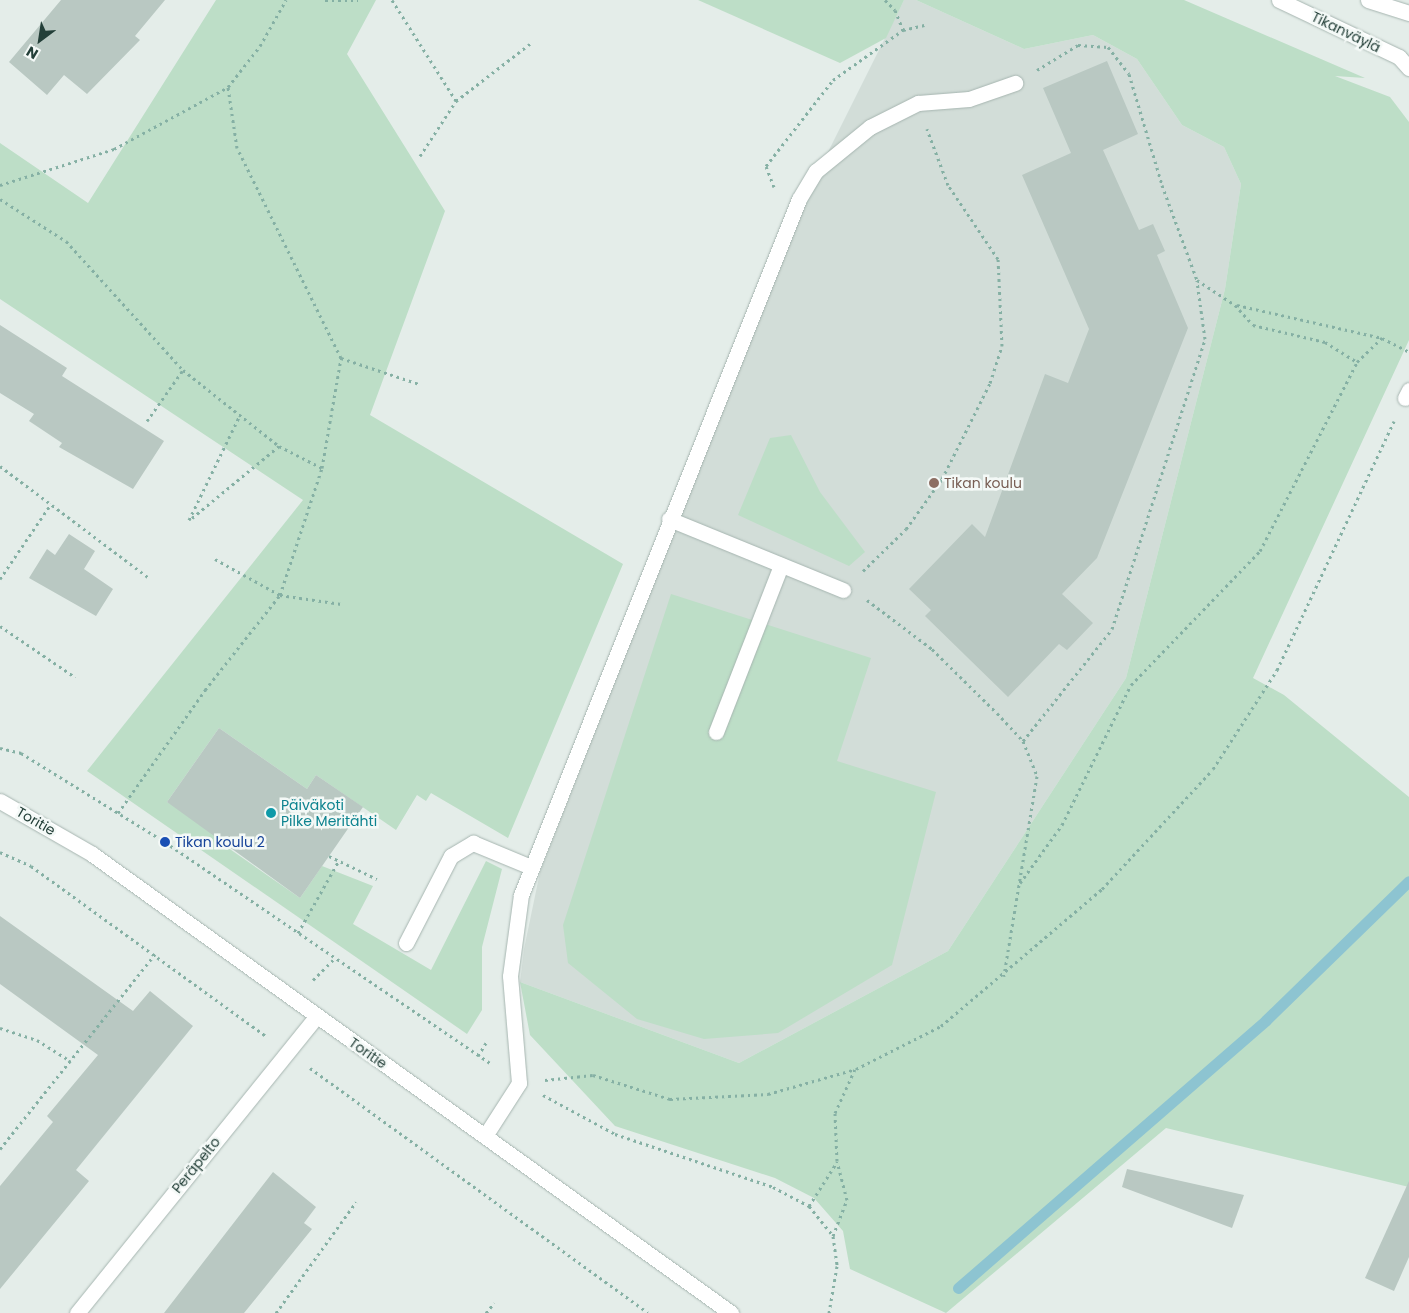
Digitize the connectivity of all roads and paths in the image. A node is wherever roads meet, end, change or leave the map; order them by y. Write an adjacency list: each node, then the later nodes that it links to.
1 (286, 0): 13 (path)
2 (325, 0): 3 (path)
3 (358, 0)
4 (392, 0): 14 (path)
5 (885, 0): 9 (path)
6 (1279, 0): 11 (street, Tikanväylä)
7 (1368, 0): 8 (street)
8 (1409, 13)
9 (924, 25)
10 (531, 43): 14 (path)
11 (1409, 68)
12 (1015, 83): 15 (street); 19 (path)
13 (228, 87): 17 (path); 23 (path)
14 (456, 101): 16 (path)
15 (918, 103): 34 (street); 39 (path)
16 (420, 156)
17 (0, 185)
18 (0, 199): 25 (path)
19 (1196, 280): 20 (path); 45 (path)
20 (1235, 305): 21 (path); 24 (path)
21 (1382, 338): 22 (path); 24 (path)
22 (1409, 352)
23 (341, 358): 26 (path); 32 (path)
24 (1357, 362): 54 (path)
25 (183, 370): 28 (path); 29 (path)
26 (419, 384)
27 (1407, 394): 58 (path)
28 (240, 415): 30 (path); 30 (path)
29 (147, 421)
30 (279, 446): 32 (path)
31 (0, 466): 33 (path)
32 (322, 468): 40 (path)
33 (51, 504): 37 (path); 38 (path)
34 (668, 519): 36 (street); 52 (street)
35 (215, 558): 40 (path)
36 (781, 565): 39 (street); 44 (street)
37 (148, 577)
38 (0, 579)
39 (843, 590): 45 (path)
40 (280, 595): 41 (path); 48 (path)
41 (341, 604)
42 (0, 626): 43 (path)
43 (75, 676)
44 (716, 732)
45 (1023, 741): 54 (path)
46 (0, 748): 48 (path)
47 (0, 800): 59 (street, Toritie)
48 (118, 813): 55 (path)
49 (0, 852): 57 (path)
50 (329, 856): 51 (path)
51 (338, 862): 53 (path); 55 (path)
52 (530, 867): 56 (street); 64 (street)
53 (377, 879)
54 (1019, 883): 58 (path)
55 (298, 933): 64 (path)
56 (406, 942)
57 (155, 954): 61 (path); 62 (path)
58 (1004, 976): 63 (path)
59 (316, 1017): 61 (street, Peräpelto); 65 (street, Toritie)
60 (0, 1028): 62 (path)
61 (287, 1052): 72 (street, Peräpelto); 75 (path)
62 (70, 1061): 66 (path)
63 (856, 1069): 64 (path); 67 (path)
64 (519, 1083): 65 (street); 69 (path)
65 (485, 1136): 76 (street, Toritie)
66 (0, 1148)
67 (837, 1161): 69 (path); 70 (path)
68 (356, 1202): 73 (path)
69 (809, 1206): 70 (path)
70 (833, 1236): 77 (path)
71 (494, 1303): 74 (path)
72 (77, 1313)
73 (276, 1313)
74 (486, 1313)
75 (648, 1313)
76 (731, 1313)
77 (829, 1313)

